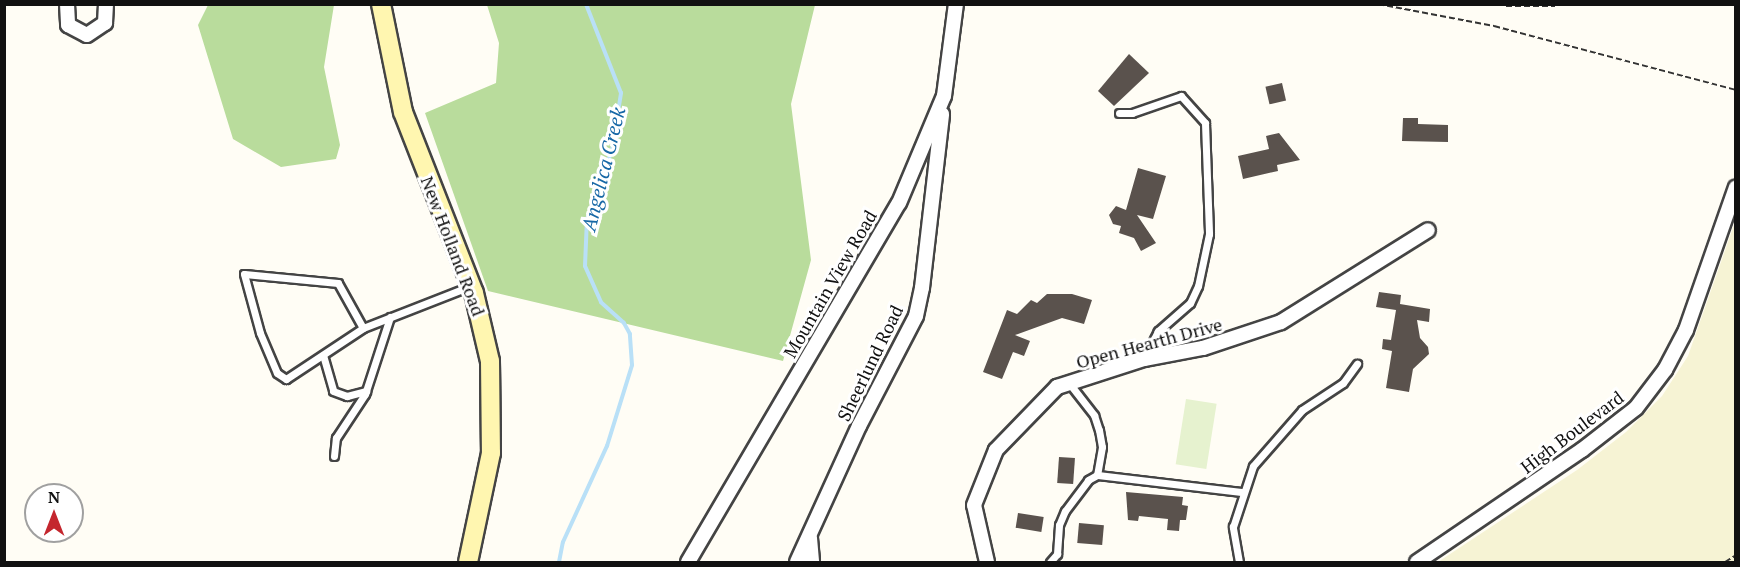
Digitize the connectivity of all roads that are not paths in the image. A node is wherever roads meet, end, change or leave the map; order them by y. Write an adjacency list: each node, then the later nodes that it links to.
1 (67, 4): 2 (street)
2 (106, 4)
3 (381, 4): 9 (main road, New Holland Road)
4 (956, 4): 5 (street, Mountain View Road)
5 (944, 96): 20 (street, Sheerlund Road); 22 (street, Mountain View Road)
6 (1119, 113): 13 (lane)
7 (1736, 187): 28 (street, High Boulevard)
8 (1428, 230): 13 (street, Open Hearth Drive)
9 (471, 286): 10 (lane); 21 (main road, New Holland Road)
10 (390, 317): 11 (lane); 16 (lane)
11 (363, 328): 12 (lane); 12 (lane)
12 (323, 355): 16 (lane)
13 (1144, 359): 15 (street, Open Hearth Drive)
14 (1357, 364): 19 (lane)
15 (1069, 382): 18 (lane); 25 (street, Open Hearth Drive)
16 (366, 391): 17 (lane)
17 (334, 456)
18 (1097, 475): 19 (lane); 26 (lane)
19 (1242, 492): 27 (lane)
20 (810, 536): 23 (street, Sheerlund Road); 24 (street)
21 (468, 562)
22 (688, 562)
23 (797, 562)
24 (812, 562)
25 (987, 562)
26 (1050, 562)
27 (1239, 562)
28 (1417, 562)

